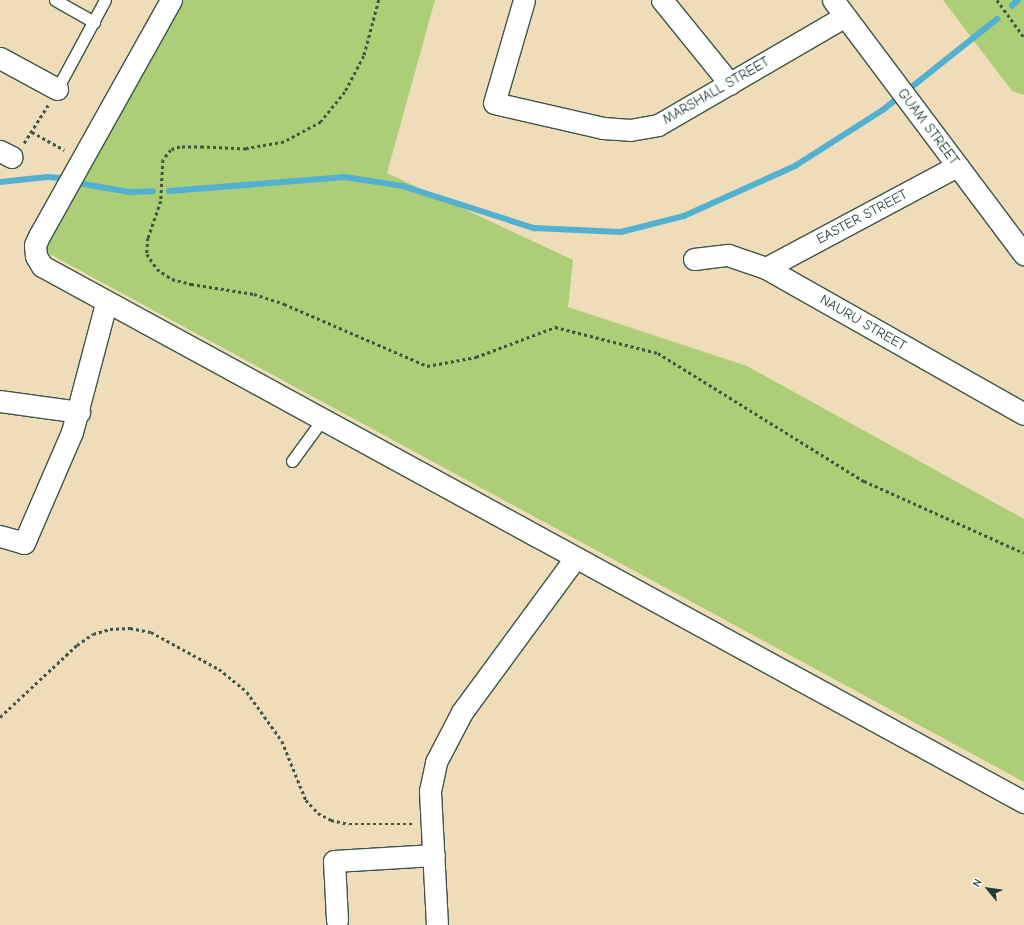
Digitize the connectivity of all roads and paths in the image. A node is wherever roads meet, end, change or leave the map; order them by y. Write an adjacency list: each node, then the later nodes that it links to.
1 (55, 0): 9 (lane)
2 (105, 0): 9 (lane)
3 (171, 0): 16 (street)
4 (379, 0): 28 (path)
5 (524, 0): 12 (street, MARSHALL STREET)
6 (662, 0): 12 (street)
7 (997, 0): 10 (path)
8 (839, 8): 12 (street, MARSHALL STREET); 17 (street, GUAM STREET)
9 (94, 22): 13 (lane)
10 (1024, 37)
11 (0, 58): 13 (street)
12 (730, 84)
13 (57, 89): 14 (path)
14 (32, 132): 15 (path); 16 (path)
15 (6, 154)
16 (82, 160): 21 (street)
17 (957, 166): 18 (street, GUAM STREET); 20 (street, EASTER STREET)
18 (1024, 254)
19 (694, 259): 20 (street, NAURU STREET)
20 (766, 268): 24 (street, NAURU STREET)
21 (106, 303): 23 (street); 25 (street)
22 (0, 400): 23 (street)
23 (79, 412): 27 (street)
24 (1024, 414)
25 (322, 420): 26 (lane); 29 (street)
26 (292, 461)
27 (0, 536)
28 (1024, 553)
29 (575, 558): 31 (street); 32 (street)
30 (0, 717): 32 (path)
31 (1024, 802)
32 (431, 824): 33 (street)
33 (434, 855): 34 (street); 35 (street)
34 (337, 920)
35 (437, 925)

